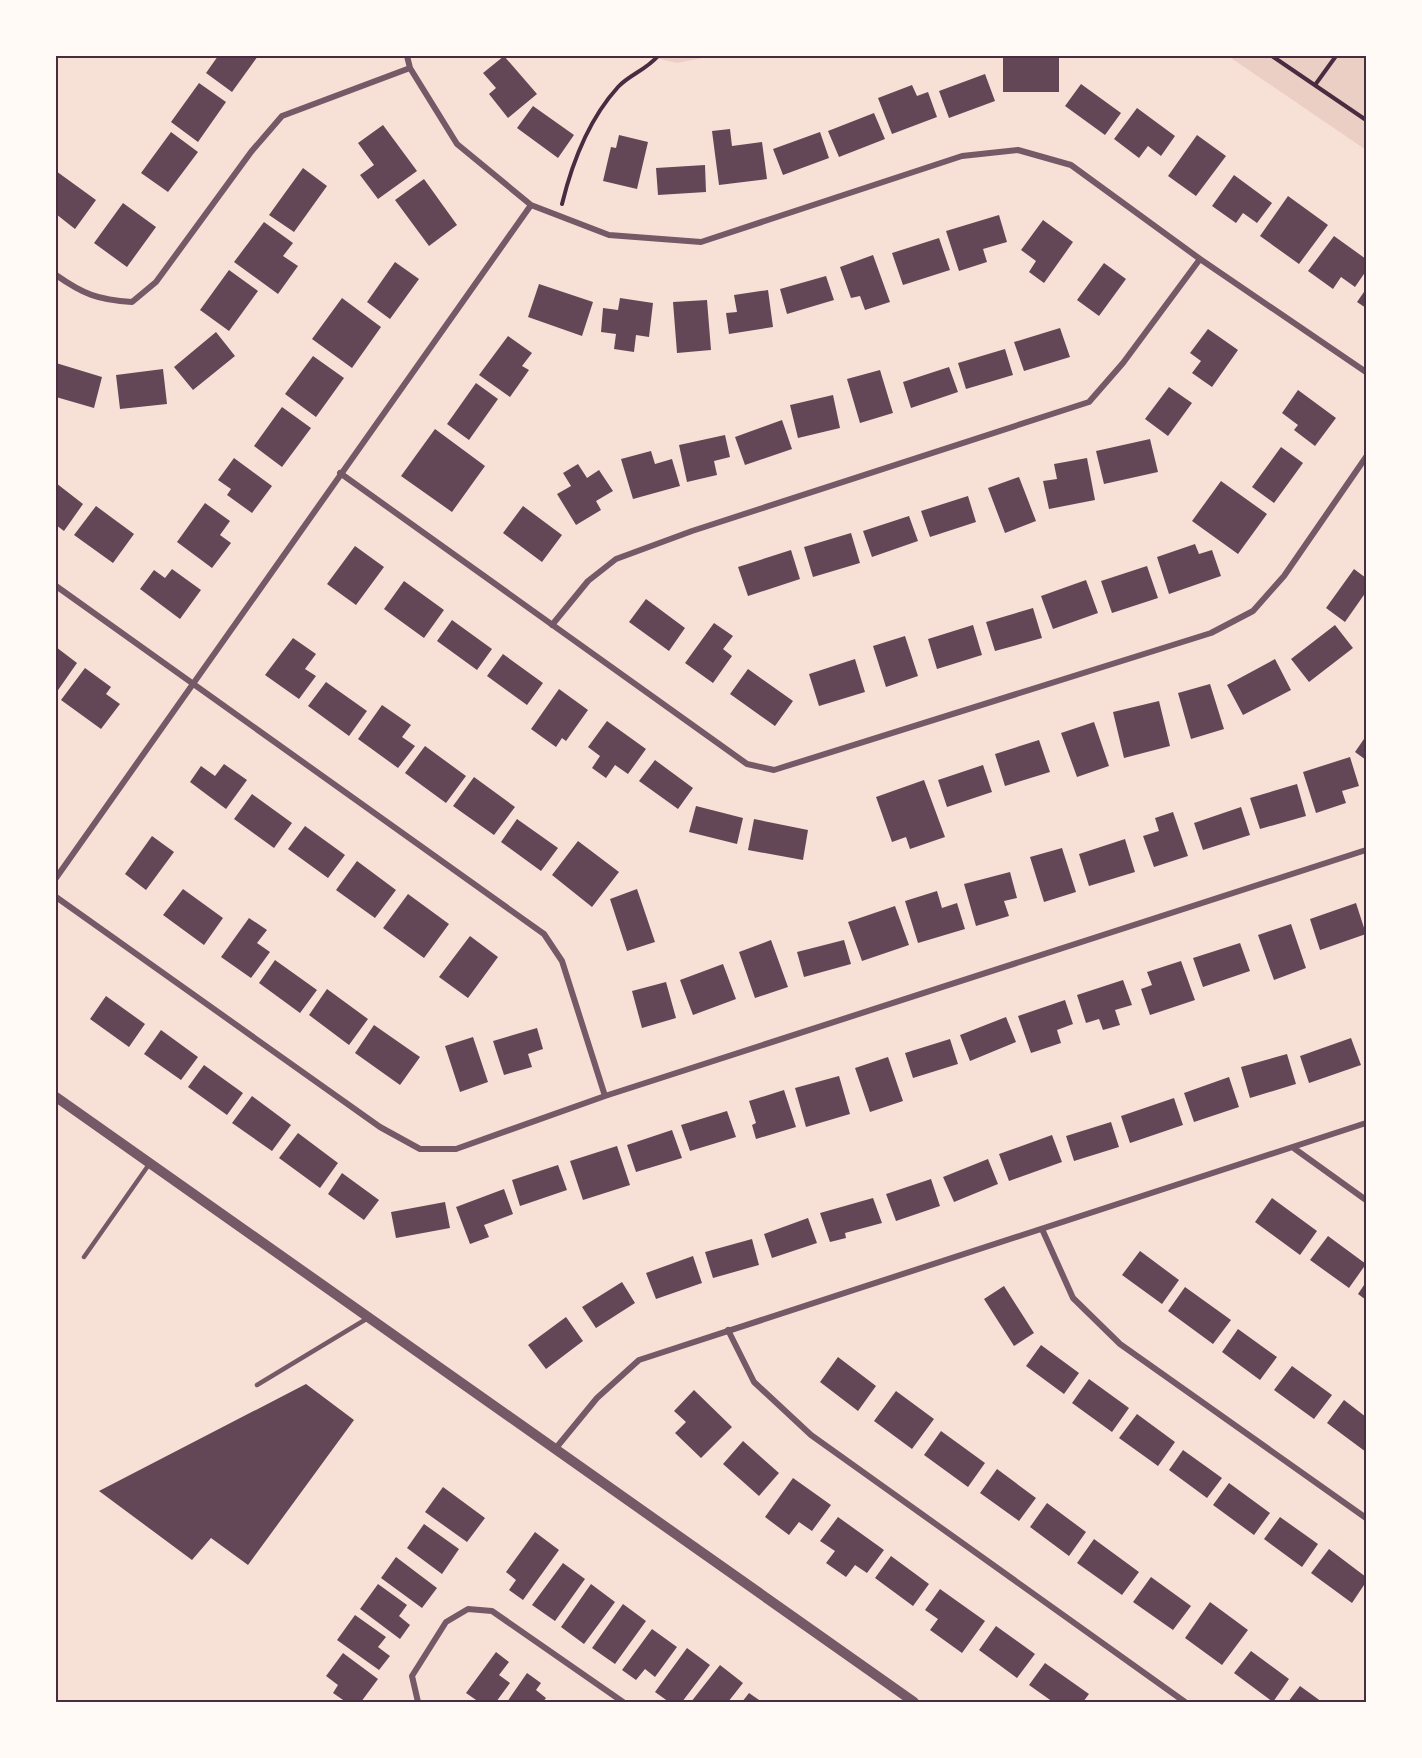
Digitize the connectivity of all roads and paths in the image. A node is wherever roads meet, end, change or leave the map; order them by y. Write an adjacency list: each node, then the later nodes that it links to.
1 (407, 56): 5 (street)
2 (658, 56): 9 (path)
3 (1272, 56): 6 (path)
4 (1336, 56): 6 (path)
5 (410, 68): 8 (street); 11 (street)
6 (1315, 85): 7 (path)
7 (1366, 120)
8 (531, 205): 9 (street); 14 (street)
9 (559, 217): 10 (street)
10 (1200, 259): 12 (street); 16 (street)
11 (56, 275)
12 (1366, 372)
13 (1366, 457): 16 (street)
14 (340, 473): 16 (street); 17 (street)
15 (56, 586): 17 (street)
16 (552, 625)
17 (192, 682): 19 (street); 21 (street)
18 (1366, 850): 21 (street)
19 (56, 878)
20 (56, 897): 21 (street)
21 (605, 1096)
22 (56, 1097): 25 (street)
23 (1366, 1124): 24 (street)
24 (1295, 1149): 26 (street); 27 (street)
25 (150, 1163): 28 (lane); 29 (street)
26 (1366, 1200)
27 (1042, 1229): 30 (street); 33 (street)
28 (84, 1257)
29 (370, 1317): 31 (lane); 32 (street)
30 (728, 1330): 32 (street); 37 (street)
31 (257, 1385)
32 (556, 1448): 36 (street)
33 (1366, 1518)
34 (418, 1702): 35 (street)
35 (623, 1702)
36 (914, 1702)
37 (1185, 1702)

